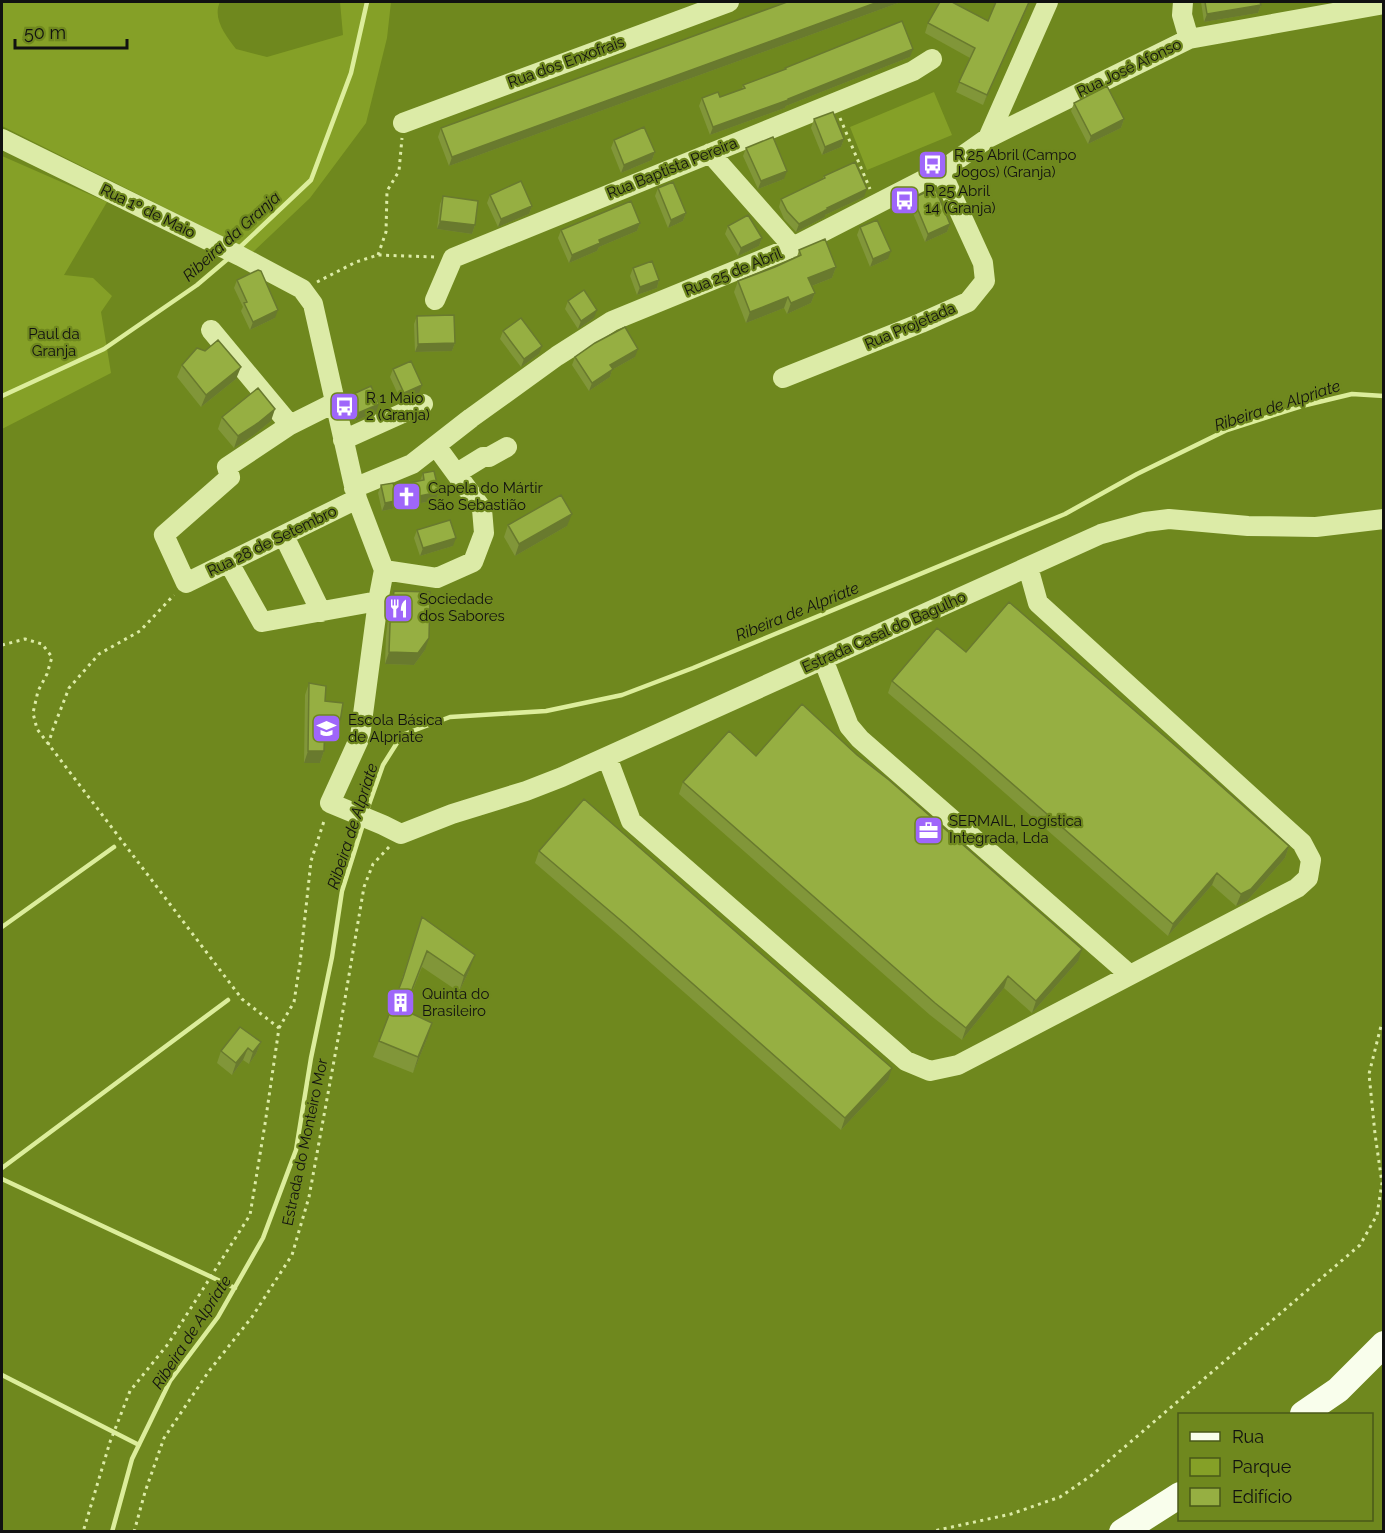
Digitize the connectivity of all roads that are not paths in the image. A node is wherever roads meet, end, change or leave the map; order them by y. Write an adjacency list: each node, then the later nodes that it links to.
1 (729, 2): 8 (street, Rua dos Enxofrais)
2 (1048, 2): 9 (street)
3 (1183, 2): 6 (street)
4 (1383, 4): 5 (street, Rua José Afonso)
5 (1321, 8): 6 (street, Rua José Afonso)
6 (1189, 39): 9 (street, Rua José Afonso)
7 (932, 59): 11 (street, Rua Baptista Pereira)
8 (403, 123)
9 (988, 138): 12 (street, Rua 25 de Abril)
10 (2, 139): 17 (street, Rua 1º de Maio)
11 (710, 153): 13 (street); 14 (street, Rua Baptista Pereira)
12 (941, 171): 13 (street, Rua 25 de Abril); 16 (street, Rua Projetada)
13 (793, 248): 21 (street, Rua 25 de Abril)
14 (435, 300)
15 (211, 330): 19 (street)
16 (783, 378)
17 (336, 402): 19 (street); 20 (street)
18 (423, 404): 20 (street)
19 (290, 425): 27 (street, Rua 28 de Setembro)
20 (343, 440): 24 (street)
21 (436, 446): 23 (street); 24 (street, Rua 25 de Abril)
22 (507, 447): 23 (street)
23 (458, 473): 29 (street)
24 (356, 493): 26 (street, Rua 28 de Setembro); 29 (street)
25 (1383, 519): 28 (street, Estrada Casal do Bagulho)
26 (284, 536): 27 (street, Rua 28 de Setembro); 31 (street)
27 (229, 563): 31 (street)
28 (1028, 567): 32 (street, Estrada Casal do Bagulho); 34 (street)
29 (384, 570): 30 (street)
30 (378, 601): 31 (street); 33 (street, Estrada Casal do Bagulho)
31 (321, 612)
32 (823, 659): 33 (street, Estrada Casal do Bagulho); 34 (street)
33 (607, 757): 34 (street)
34 (1130, 975)
35 (1383, 1344): 37 (main road)
36 (1383, 1365): 38 (main road)
37 (1304, 1413)
38 (1330, 1413)
39 (1178, 1496): 41 (main road)
40 (1178, 1512): 42 (main road)
41 (1122, 1532)
42 (1147, 1532)

